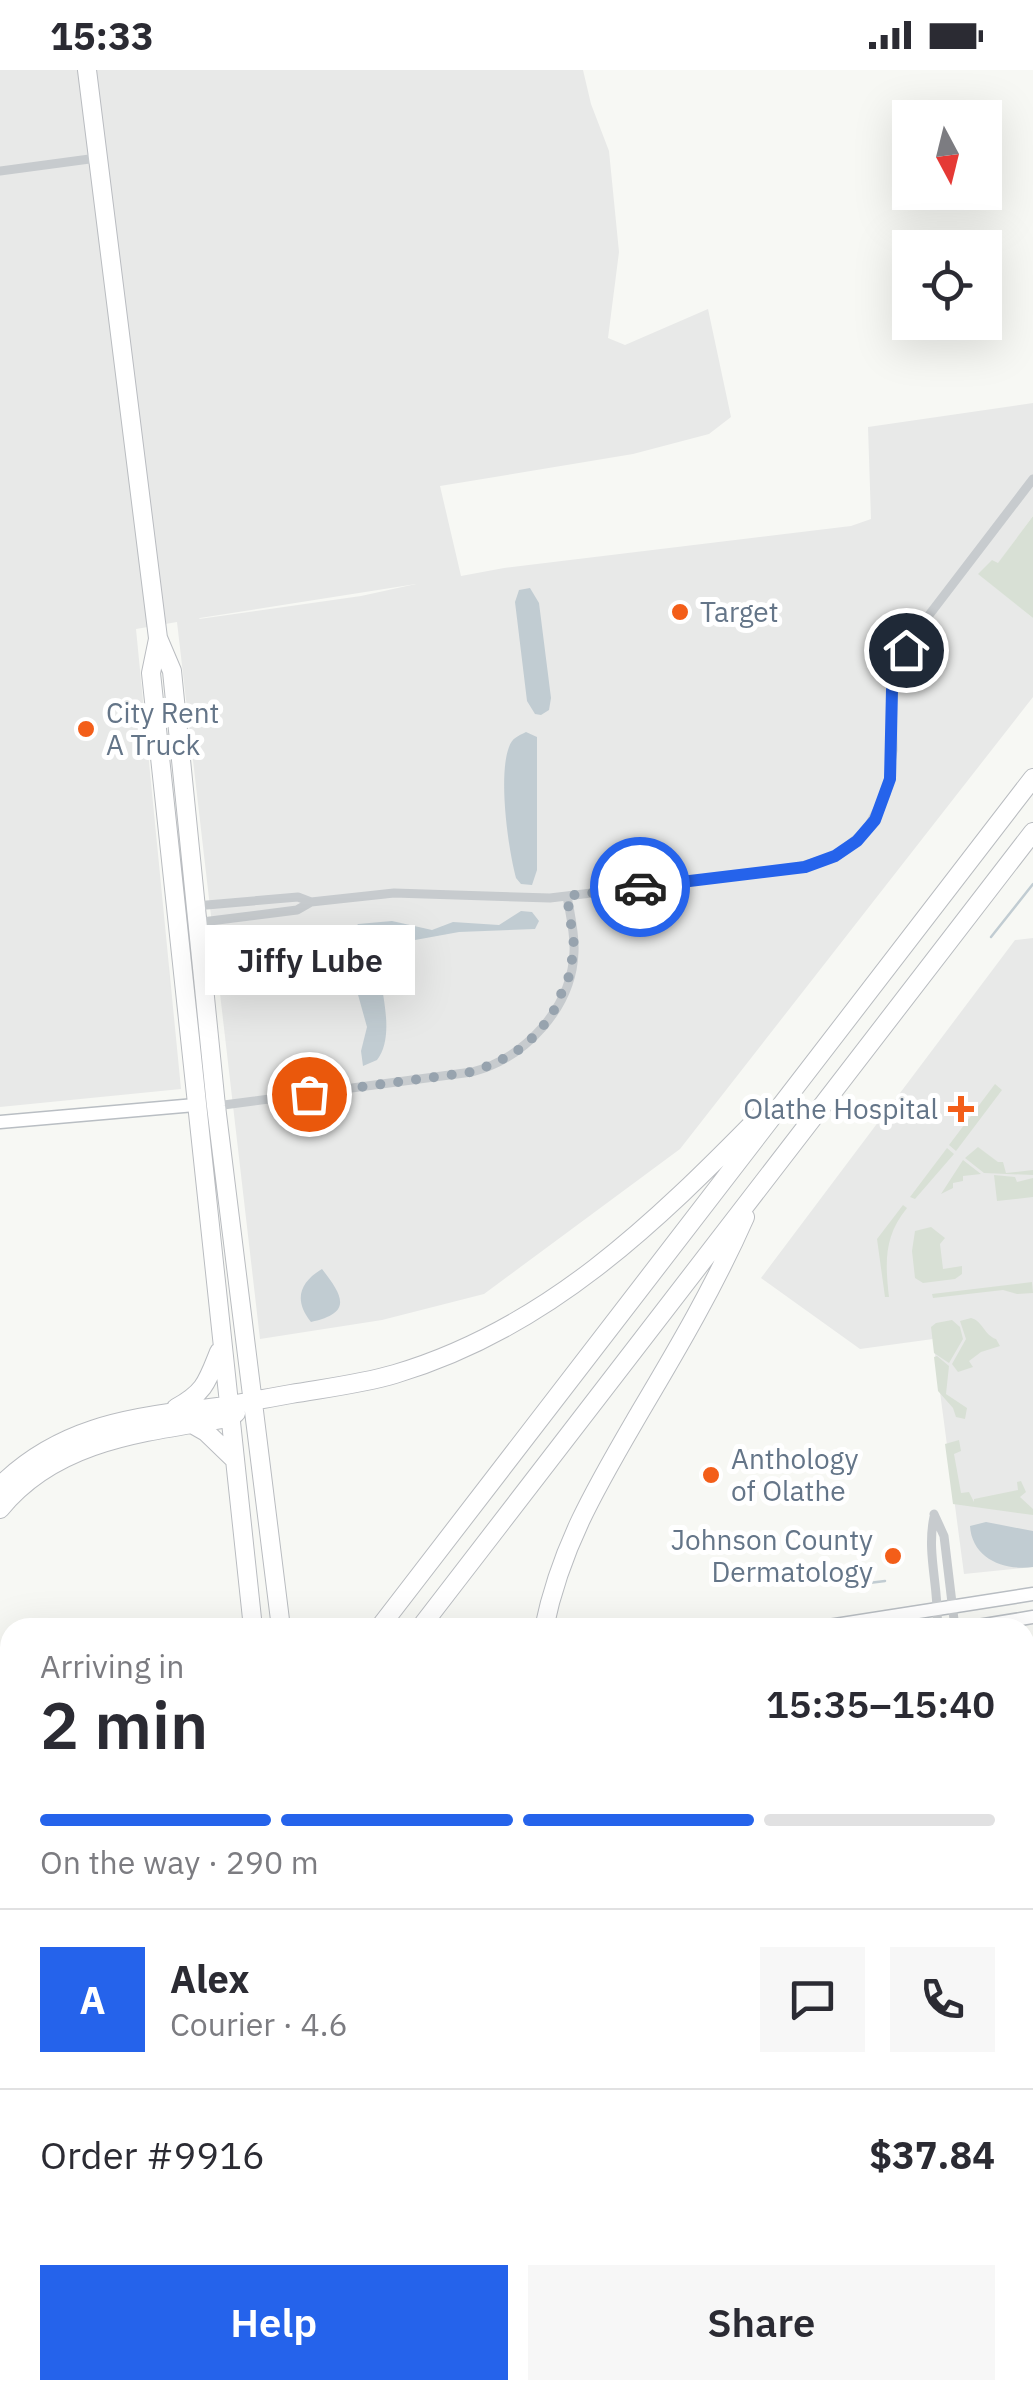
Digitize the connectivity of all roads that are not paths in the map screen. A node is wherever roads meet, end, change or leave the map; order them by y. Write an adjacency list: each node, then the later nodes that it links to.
1 (87, 70): 2 (highway)
2 (97, 158): 3 (street); 5 (highway)
3 (0, 170)
4 (1033, 478): 8 (street)
5 (158, 638): 10 (highway); 11 (highway)
6 (1033, 778): 12 (highway)
7 (1033, 832): 16 (highway)
8 (567, 896): 9 (street); 14 (street)
9 (311, 902): 10 (street); 10 (street)
10 (197, 914): 11 (street); 11 (street); 14 (highway)
11 (176, 917): 13 (highway)
12 (820, 1054): 18 (highway); 30 (highway)
13 (195, 1105): 15 (main road); 17 (highway)
14 (216, 1106): 18 (highway)
15 (0, 1122)
16 (758, 1190): 31 (highway); 32 (highway)
17 (220, 1347): 19 (highway); 20 (highway)
18 (252, 1401): 20 (highway); 29 (highway)
19 (171, 1411): 20 (highway); 23 (highway)
20 (228, 1412): 21 (highway); 22 (highway)
21 (192, 1424): 22 (highway); 24 (highway)
22 (235, 1461): 28 (highway)
23 (0, 1486)
24 (0, 1509)
25 (1033, 1594): 26 (main road)
26 (954, 1606): 27 (main road); 27 (street); 35 (street)
27 (938, 1608): 33 (main road); 34 (street)
28 (252, 1618)
29 (280, 1618)
30 (388, 1618)
31 (428, 1618)
32 (546, 1618)
33 (877, 1618)
34 (938, 1618)
35 (955, 1618)

